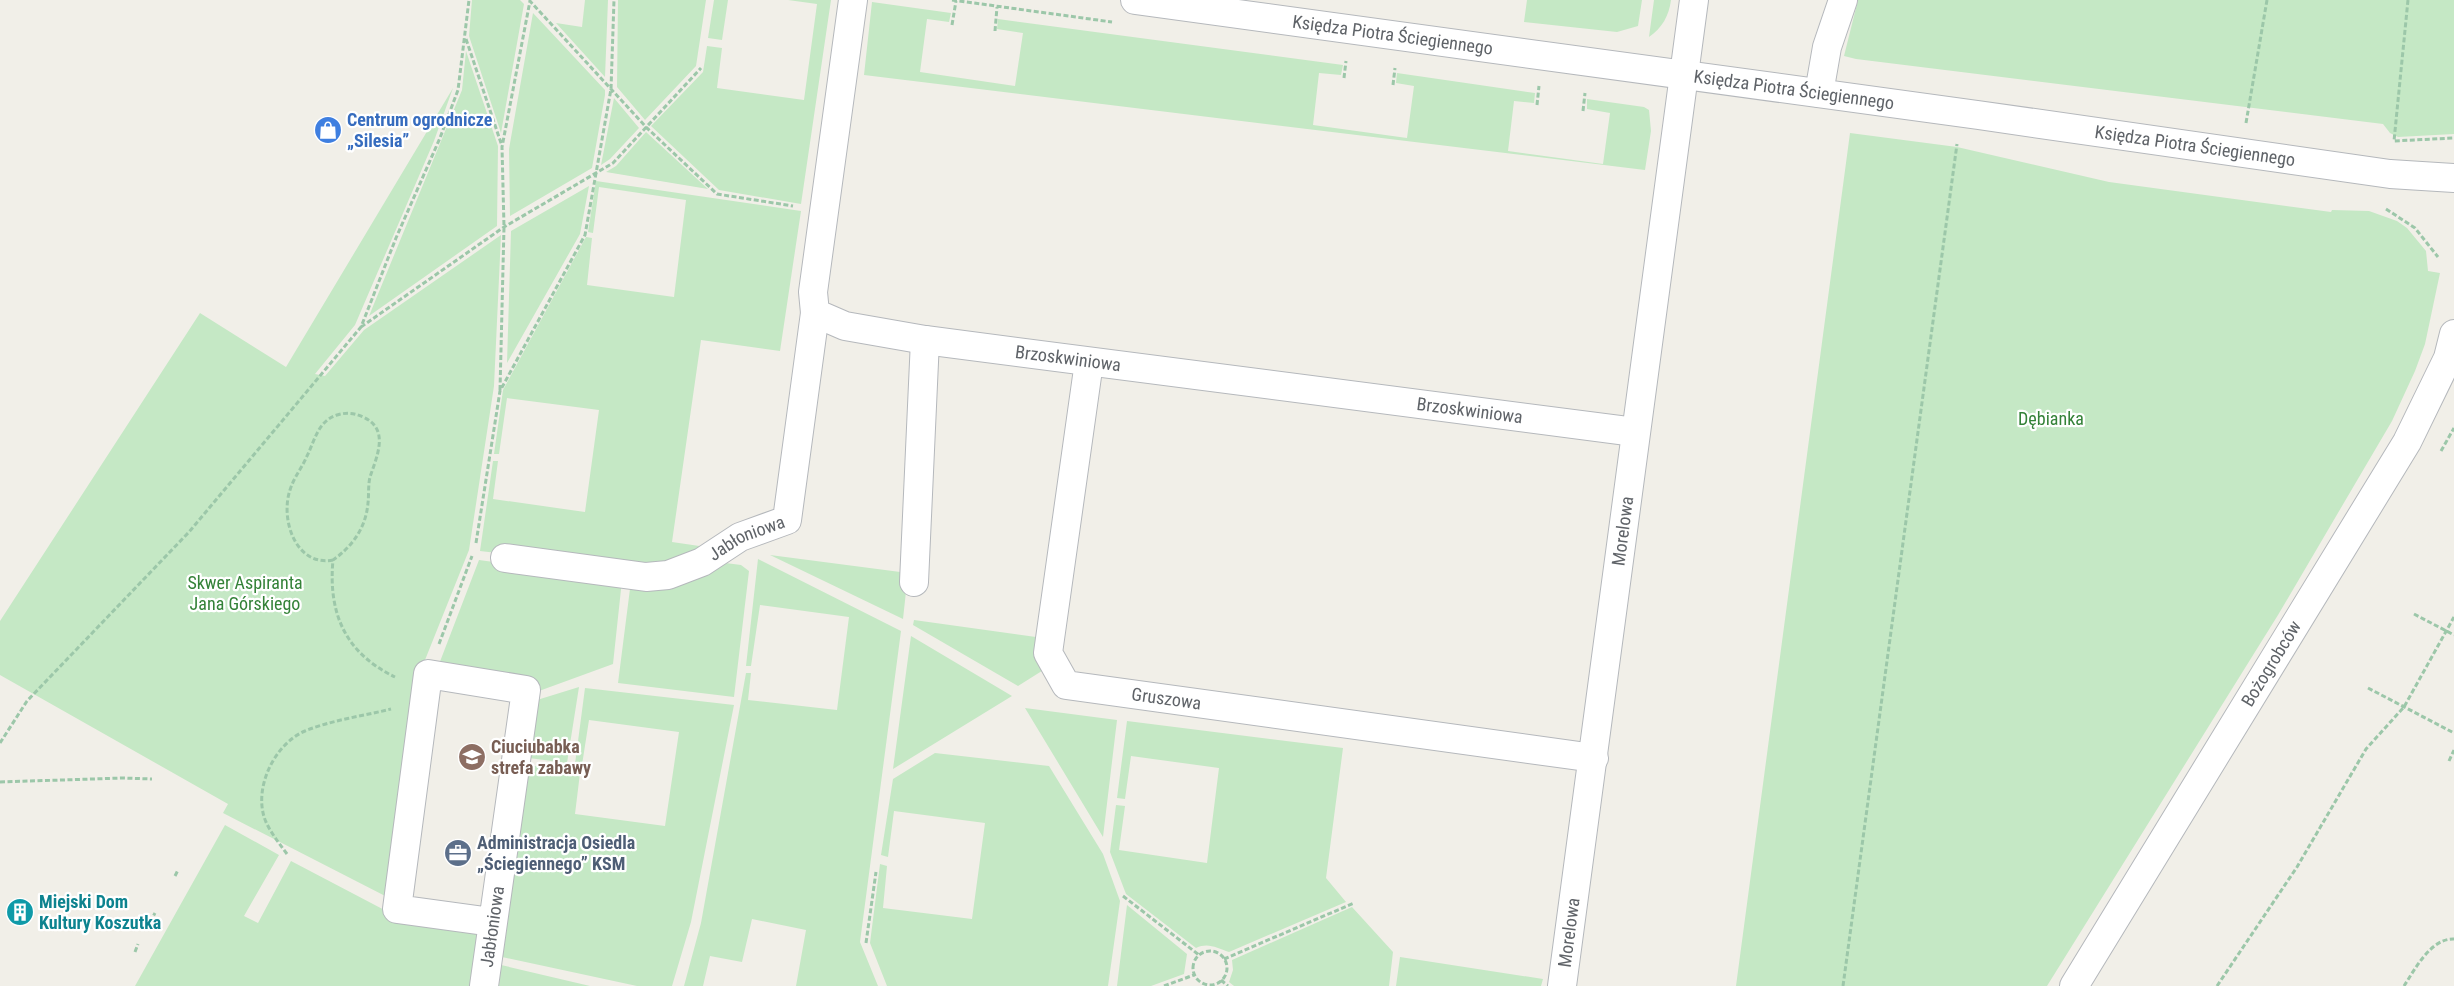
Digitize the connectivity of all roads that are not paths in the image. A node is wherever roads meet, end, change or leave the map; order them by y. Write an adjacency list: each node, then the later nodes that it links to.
1 (854, 0): 8 (street)
2 (1135, 0): 5 (street, Księdza Piotra Ściegiennego)
3 (1694, 0): 5 (street, Morelowa)
4 (1843, 0): 6 (street)
5 (1685, 76): 6 (street, Księdza Piotra Ściegiennego); 12 (street, Morelowa)
6 (1819, 94): 7 (street, Księdza Piotra Ściegiennego)
7 (2454, 178)
8 (815, 313): 10 (street, Brzoskwiniowa); 13 (street, Jabłoniowa)
9 (2454, 334): 19 (street, Bożogrobców)
10 (925, 340): 11 (street, Brzoskwiniowa); 14 (street)
11 (1088, 362): 12 (street, Brzoskwiniowa); 15 (street, Gruszowa)
12 (1635, 432): 15 (street, Morelowa)
13 (505, 558)
14 (914, 582)
15 (1594, 758): 18 (street, Morelowa)
16 (492, 922): 16 (street, Jabłoniowa); 17 (street, Jabłoniowa)
17 (484, 986)
18 (1562, 986)
19 (2074, 986)

